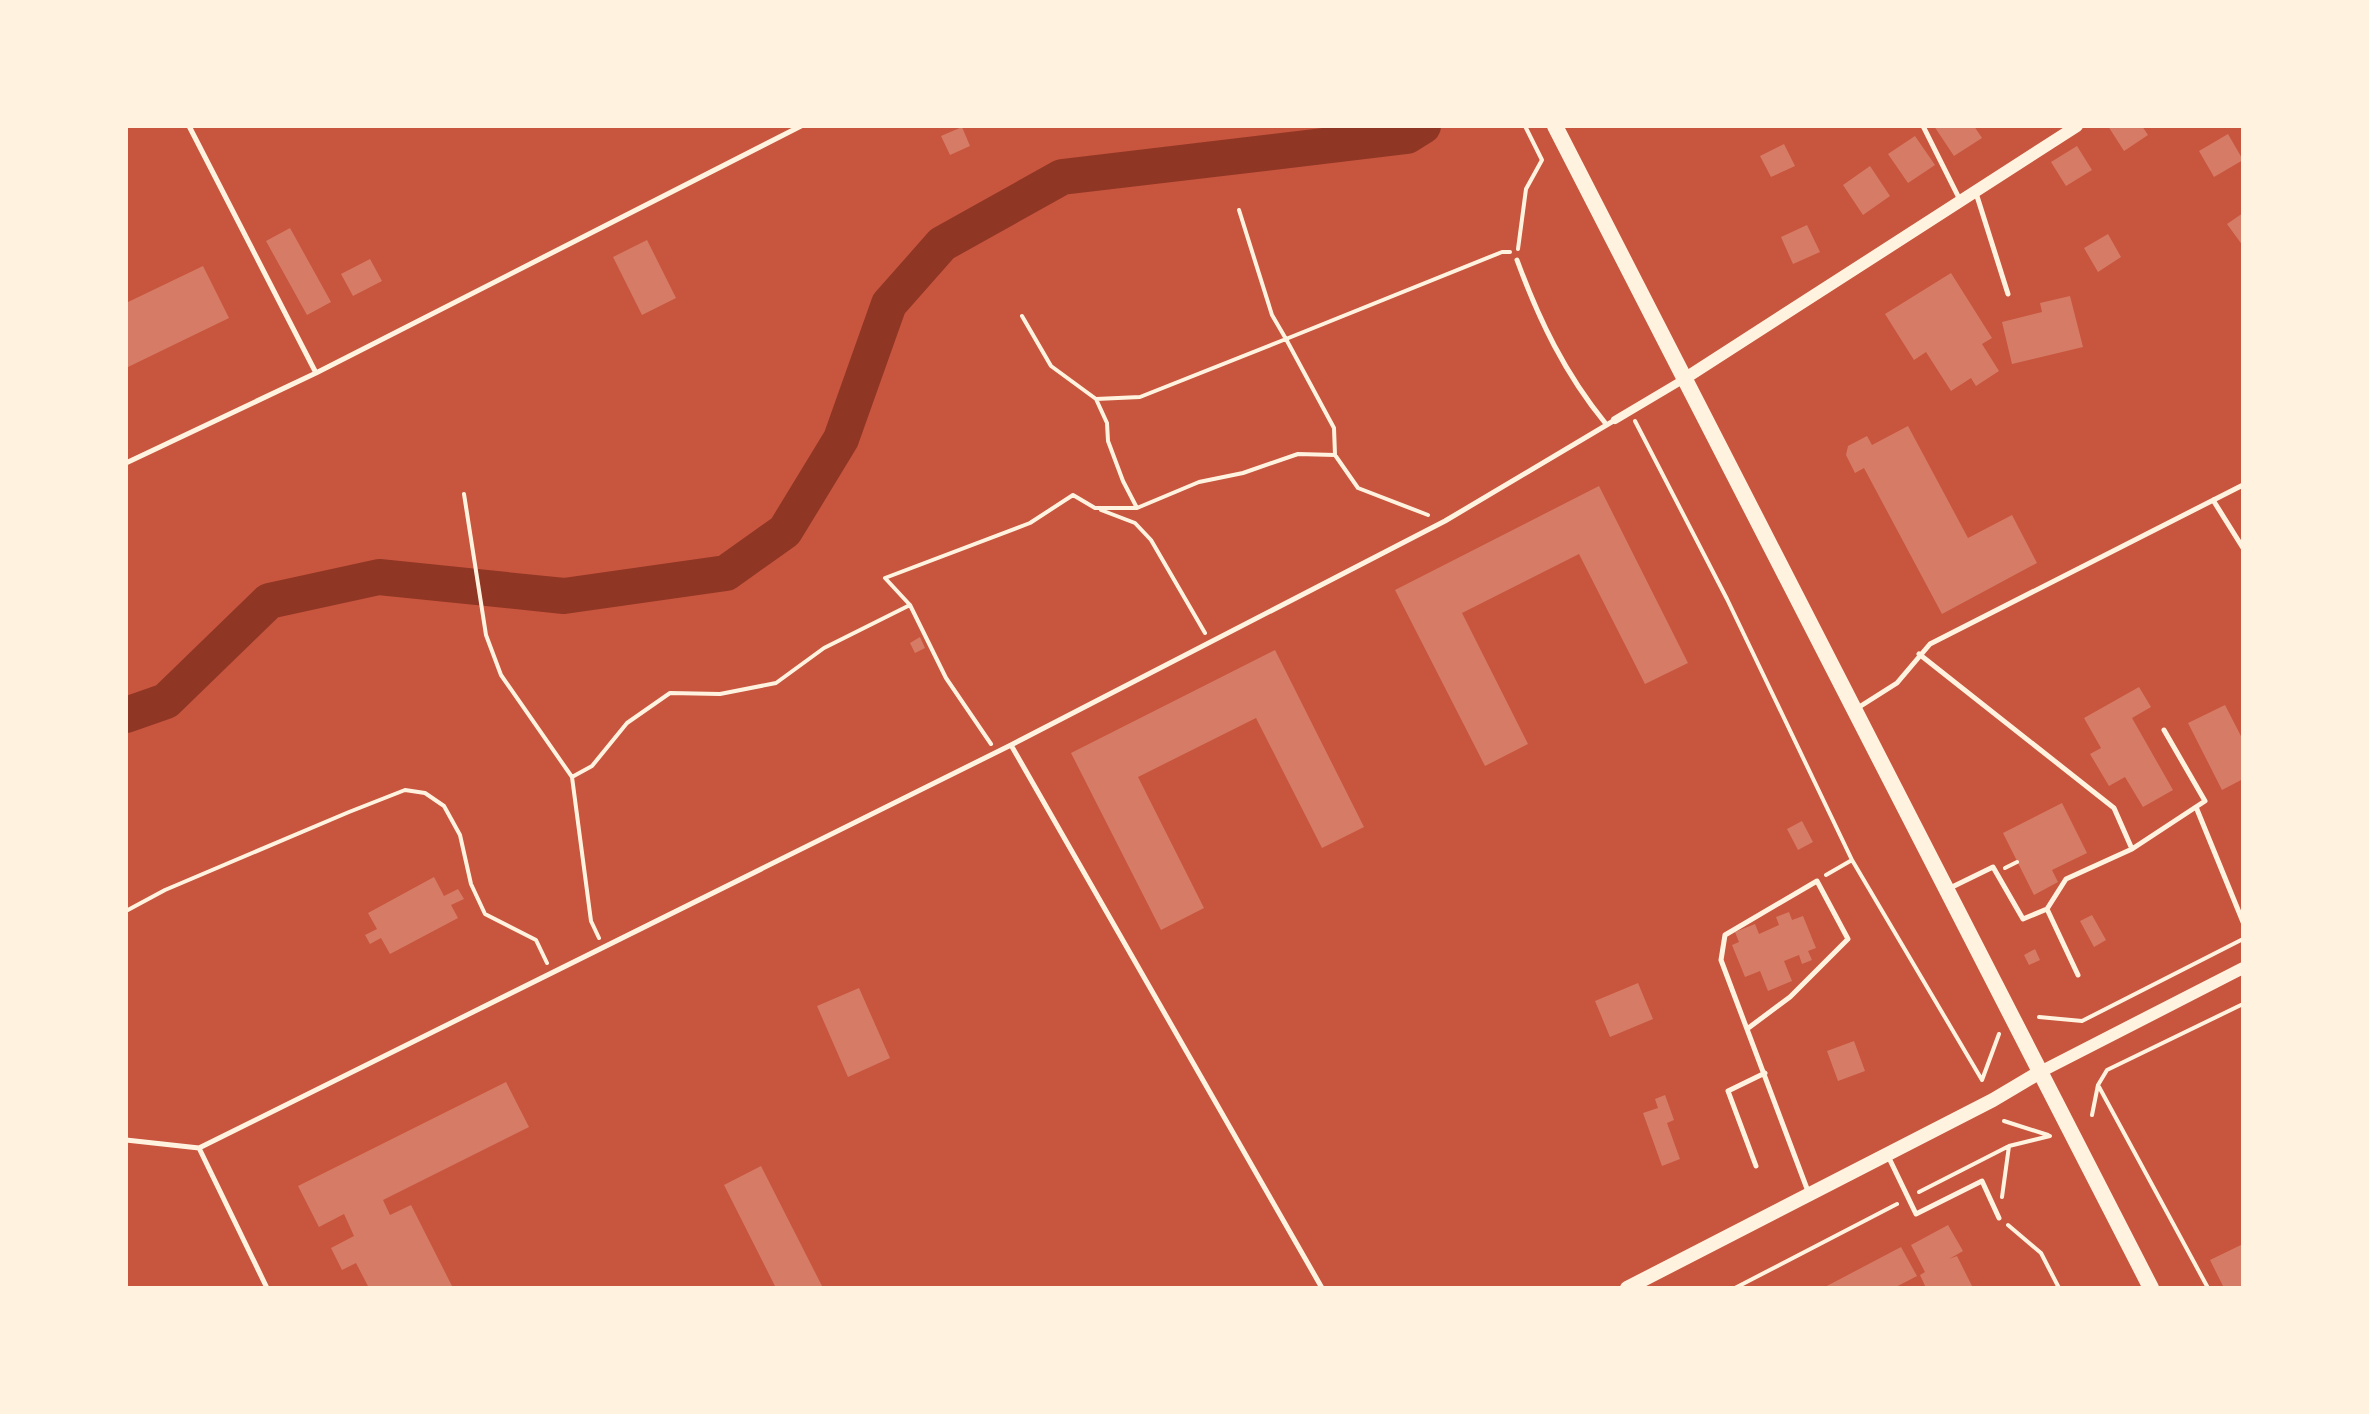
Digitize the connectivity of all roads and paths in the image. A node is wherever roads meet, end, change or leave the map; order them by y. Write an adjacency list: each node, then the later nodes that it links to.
1 (189, 126): 14 (lane)
2 (801, 126): 14 (lane)
3 (1525, 126): 10 (path)
4 (1555, 126): 15 (main road)
5 (1923, 126): 8 (lane)
6 (2077, 126): 7 (street)
7 (1975, 192): 8 (street); 11 (lane)
8 (1960, 201): 15 (street)
9 (1239, 210): 13 (path)
10 (1517, 260): 13 (path); 18 (lane)
11 (2008, 294)
12 (1022, 316): 16 (path)
13 (1286, 339): 16 (path); 19 (path)
14 (316, 373): 20 (lane)
15 (1684, 379): 17 (street); 31 (main road)
16 (1096, 399): 25 (path)
17 (1630, 411): 18 (street); 38 (path)
18 (1610, 422): 26 (lane)
19 (1335, 455): 25 (path); 26 (path)
20 (126, 463)
21 (2243, 485): 23 (lane)
22 (464, 494): 35 (path)
23 (2213, 500): 27 (lane); 30 (lane)
24 (1095, 508): 25 (path); 28 (path); 29 (path)
25 (1137, 508)
26 (1445, 521): 29 (lane)
27 (2243, 548)
28 (910, 605): 34 (path); 35 (path)
29 (1210, 642): 33 (lane)
30 (1919, 654): 31 (lane); 37 (lane)
31 (1856, 709): 40 (main road)
32 (2164, 730): 36 (lane)
33 (1011, 745): 34 (lane); 67 (lane)
34 (996, 752): 45 (lane)
35 (572, 777): 45 (path)
36 (2196, 807): 37 (lane); 43 (lane)
37 (2132, 849): 41 (lane)
38 (1852, 860): 39 (path); 52 (path)
39 (1817, 881): 51 (lane); 51 (lane)
40 (1948, 889): 41 (lane); 53 (main road)
41 (2047, 909): 48 (lane)
42 (126, 911): 47 (path)
43 (2243, 922)
44 (2243, 939): 50 (path)
45 (603, 947): 47 (lane)
46 (2243, 968): 53 (street)
47 (551, 973): 60 (lane)
48 (2078, 975)
49 (2243, 1004): 55 (path)
50 (2039, 1017)
51 (1747, 1029): 54 (lane)
52 (1999, 1034)
53 (2042, 1071): 61 (main road); 71 (main road)
54 (1765, 1073): 62 (lane); 63 (lane)
55 (2098, 1085): 56 (path); 72 (path)
56 (2092, 1115)
57 (2004, 1121): 59 (path)
58 (126, 1140): 60 (lane)
59 (2009, 1146): 64 (path); 65 (path)
60 (199, 1148): 66 (lane)
61 (1886, 1153): 63 (main road); 64 (lane)
62 (1756, 1166)
63 (1810, 1194): 68 (main road)
64 (1908, 1198): 65 (lane); 69 (path)
65 (1999, 1218): 70 (path)
66 (267, 1288)
67 (1322, 1288)
68 (1627, 1288)
69 (1735, 1288)
70 (2059, 1288)
71 (2151, 1288)
72 (2208, 1288)

